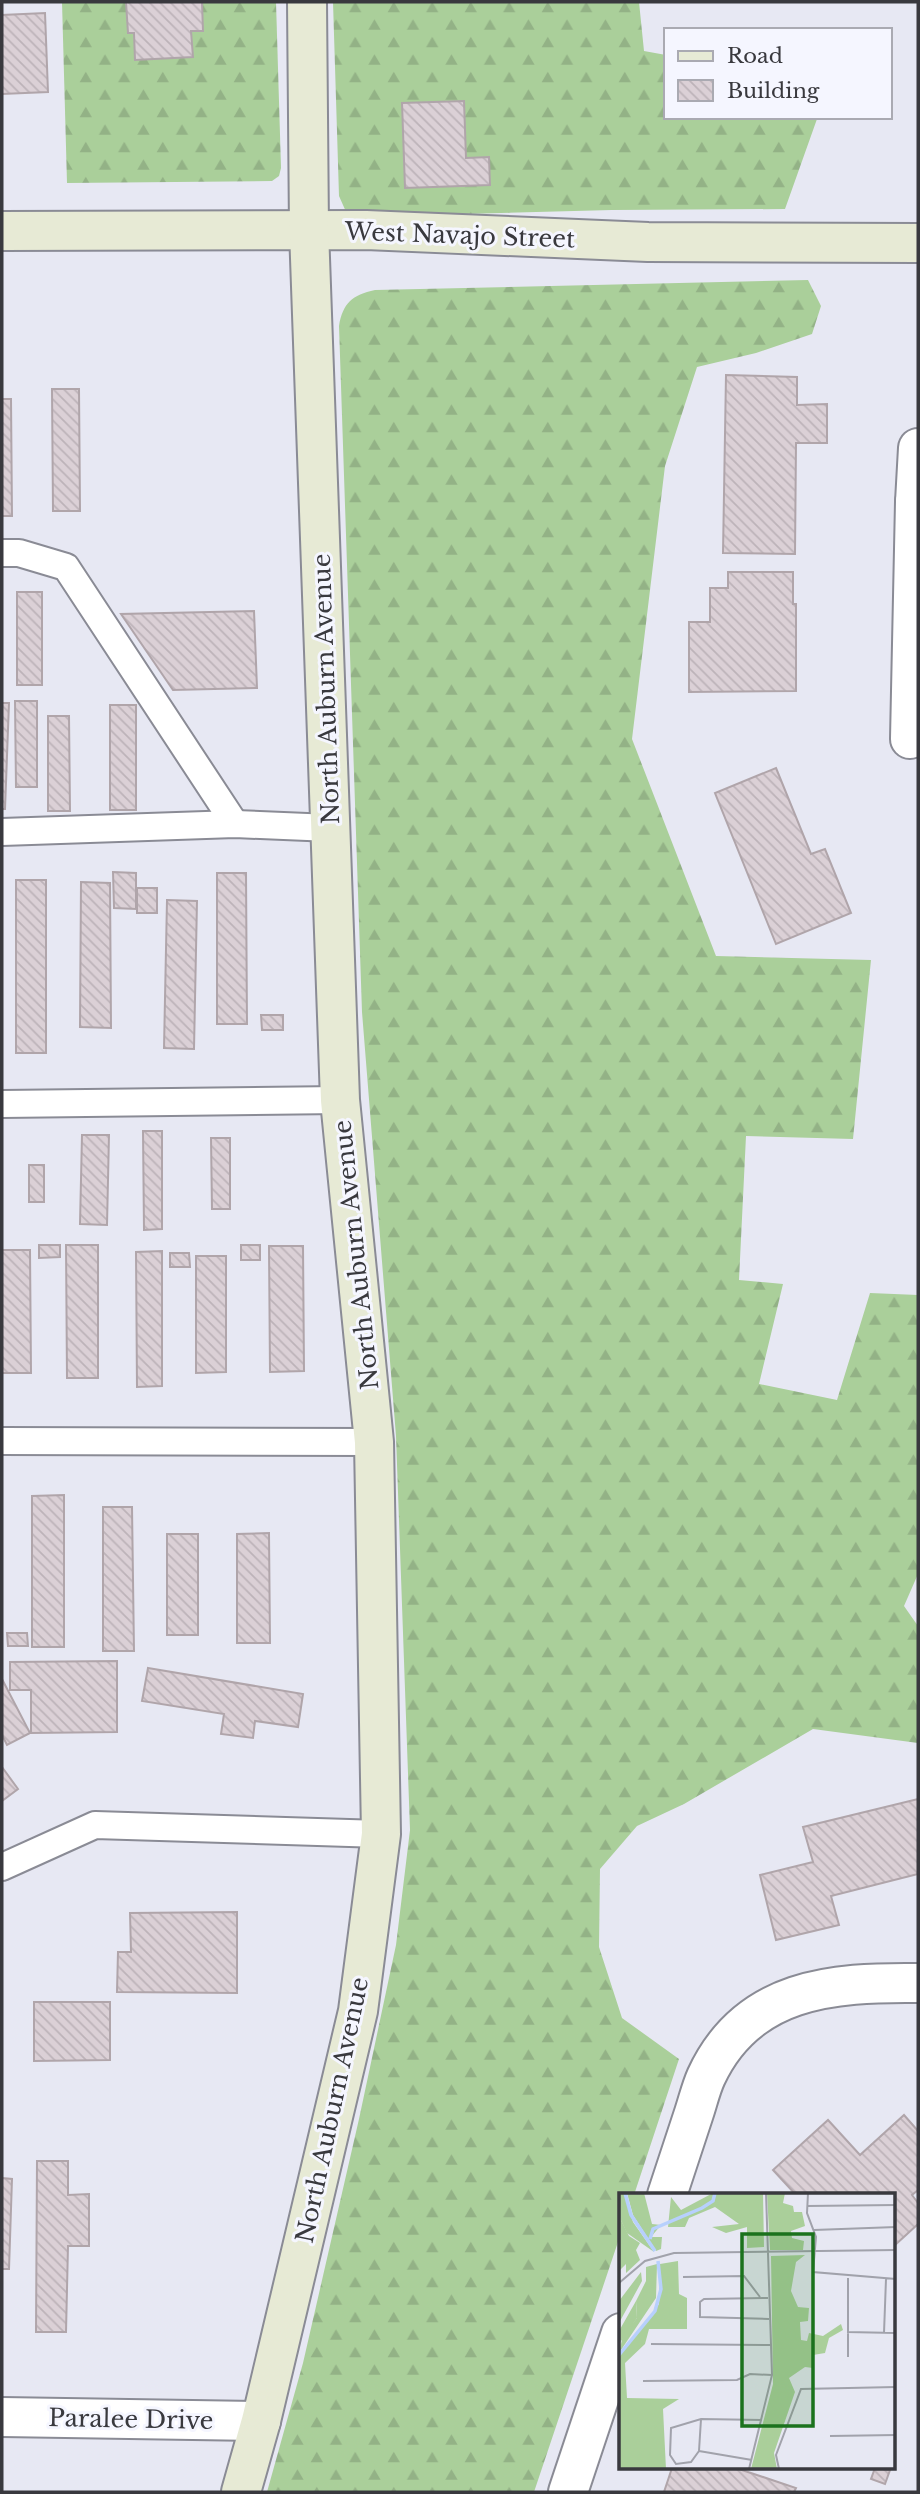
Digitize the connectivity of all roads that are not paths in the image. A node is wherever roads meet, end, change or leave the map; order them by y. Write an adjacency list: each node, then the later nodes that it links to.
1 (307, 2): 3 (main road, North Auburn Avenue)
2 (2, 230): 3 (main road, West Navajo Street)
3 (309, 230): 4 (main road, West Navajo Street); 10 (main road, North Auburn Avenue)
4 (918, 243)
5 (918, 448): 6 (street)
6 (917, 502): 8 (street)
7 (2, 553): 9 (lane)
8 (910, 739)
9 (235, 824): 10 (lane); 11 (lane)
10 (331, 828): 12 (main road, North Auburn Avenue)
11 (2, 832)
12 (340, 1100): 13 (lane); 15 (main road, North Auburn Avenue)
13 (2, 1104)
14 (2, 1441): 15 (lane)
15 (374, 1442): 16 (main road, North Auburn Avenue)
16 (381, 1834): 17 (lane); 22 (main road, North Auburn Avenue)
17 (2, 1867)
18 (918, 1983): 19 (street)
19 (668, 2193)
20 (619, 2339): 24 (street)
21 (2, 2417): 22 (street, Paralee Drive)
22 (261, 2421): 23 (main road, North Auburn Avenue)
23 (241, 2492)
24 (568, 2492)

